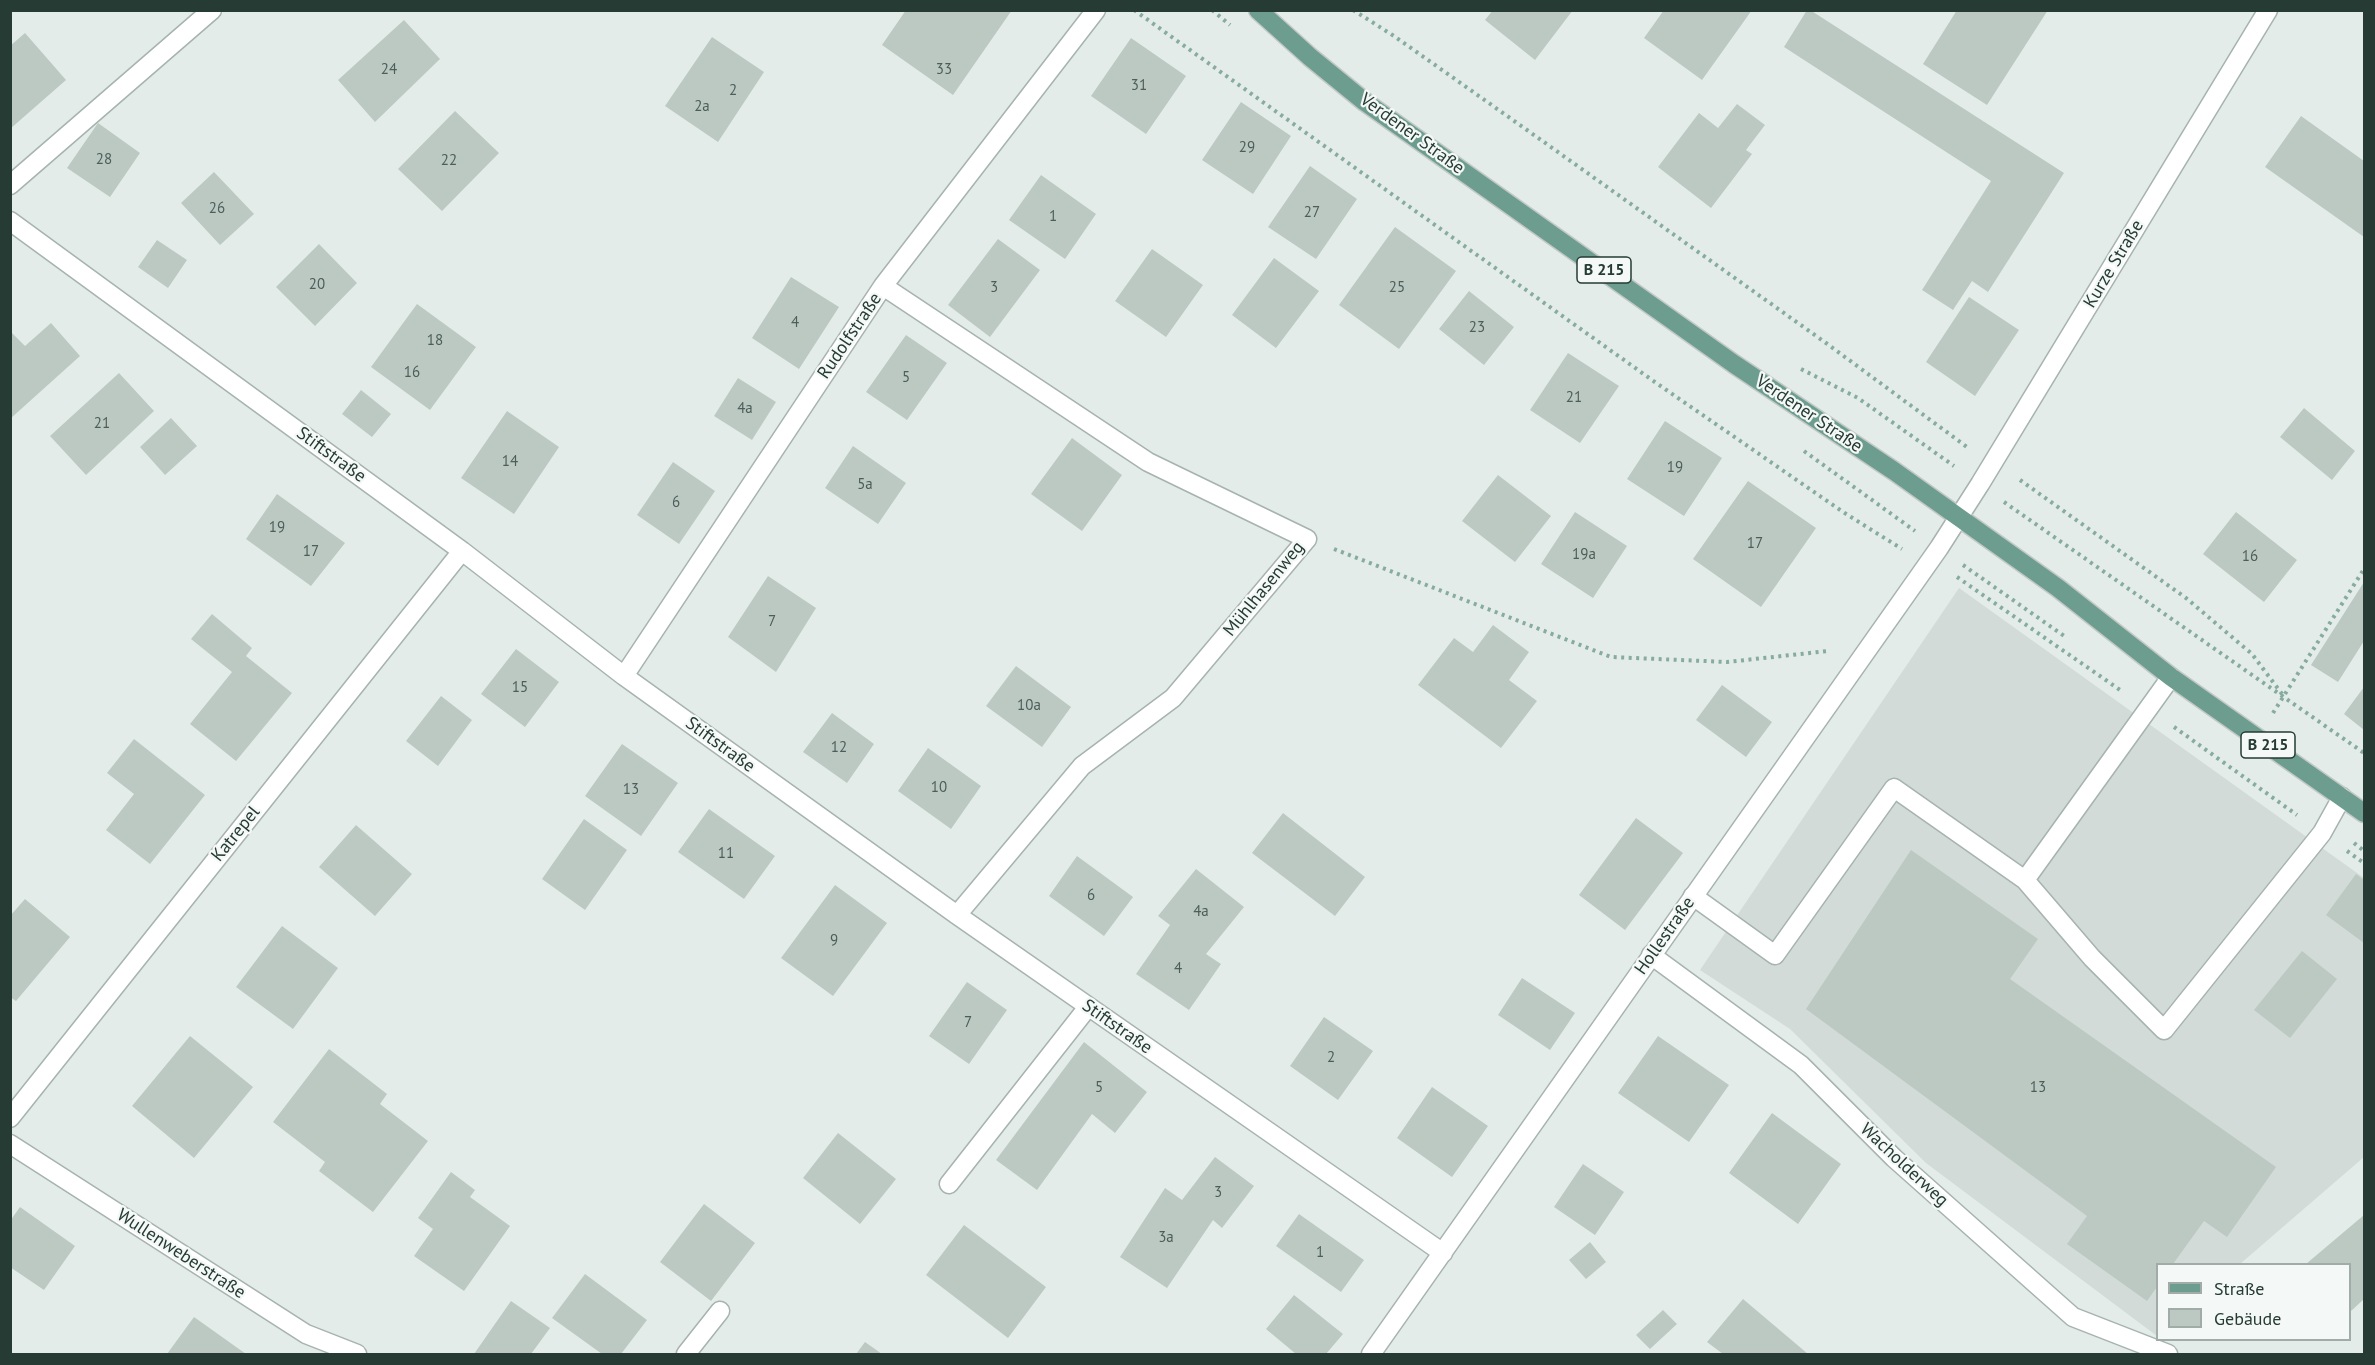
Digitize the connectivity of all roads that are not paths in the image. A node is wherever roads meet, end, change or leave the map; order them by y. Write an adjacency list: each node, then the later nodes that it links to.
1 (212, 10): 5 (street)
2 (1096, 10): 7 (street, Rudolfstraße)
3 (1258, 10): 8 (main road, Verdener Straße / B 215)
4 (2268, 10): 8 (street, Kurze Straße)
5 (10, 185)
6 (10, 221): 9 (street, Stiftstraße)
7 (883, 286): 10 (street, Rudolfstraße); 16 (street, Mühlhasenweg)
8 (1959, 517): 11 (main road, Verdener Straße / B 215); 15 (street, Hollestraße)
9 (462, 550): 10 (street, Stiftstraße); 19 (street, Katrepel)
10 (624, 676): 16 (street, Stiftstraße)
11 (2171, 677): 12 (main road, Verdener Straße / B 215); 14 (street)
12 (2342, 797): 13 (main road, Verdener Straße / B 215); 14 (street)
13 (2364, 813)
14 (2025, 880): 15 (street)
15 (1693, 896): 17 (street, Hollestraße)
16 (957, 915): 18 (street, Stiftstraße)
17 (1652, 955): 22 (street, Hollestraße); 27 (street, Wacholderweg)
18 (1088, 1007): 21 (street); 22 (street, Stiftstraße)
19 (10, 1118)
20 (10, 1144): 24 (street, Wullenweberstraße)
21 (949, 1184)
22 (1443, 1253): 26 (street, Hollestraße)
23 (720, 1311): 25 (street)
24 (357, 1354)
25 (686, 1354)
26 (1371, 1354)
27 (2168, 1354)

